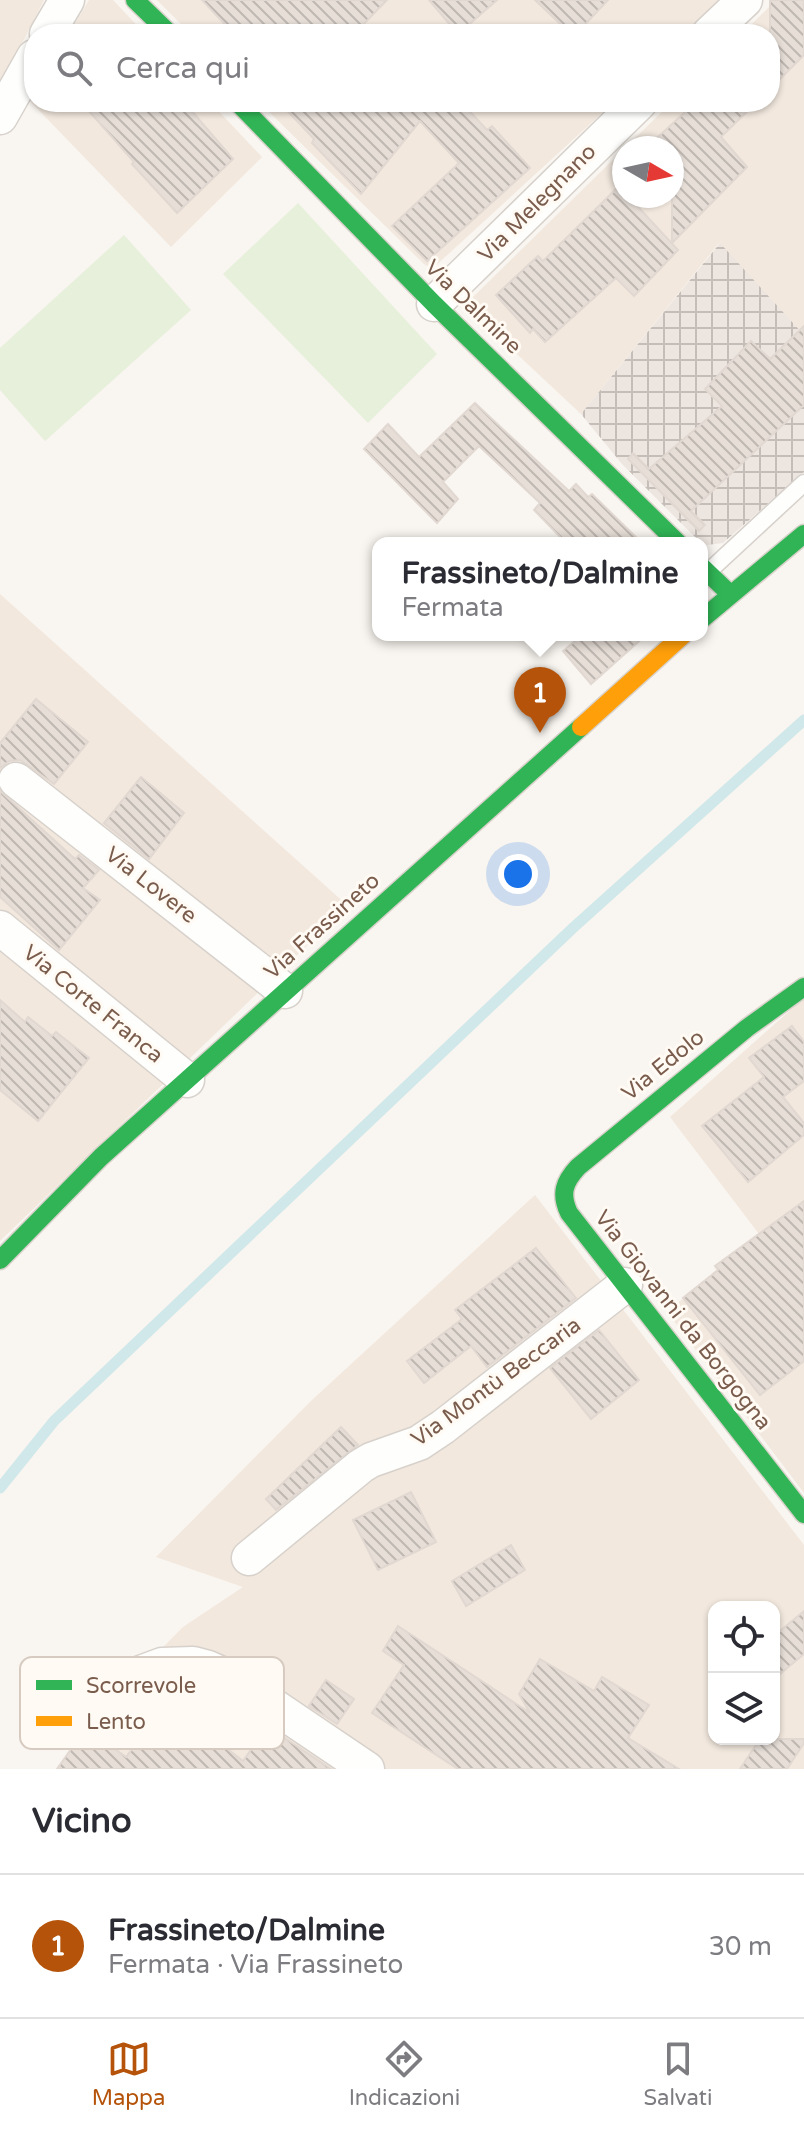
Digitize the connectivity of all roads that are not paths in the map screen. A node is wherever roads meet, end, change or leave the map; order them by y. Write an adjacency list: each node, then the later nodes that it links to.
1 (67, 0): 4 (street)
2 (135, 0): 5 (street)
3 (745, 0): 6 (street)
4 (53, 24)
5 (160, 24)
6 (720, 24)
7 (24, 75): 10 (street)
8 (247, 112): 11 (street, Via Dalmine)
9 (630, 112): 11 (street, Via Melegnano)
10 (0, 117)
11 (434, 304): 14 (street, Via Dalmine)
12 (804, 483): 15 (lane)
13 (804, 534): 17 (street)
14 (672, 537)
15 (708, 567)
16 (708, 573): 17 (street)
17 (730, 594): 18 (street)
18 (708, 614)
19 (676, 641): 23 (street, Via Frassineto)
20 (16, 780): 23 (street, Via Lovere)
21 (0, 928): 24 (street, Via Corte Franca)
22 (804, 987): 25 (street, Via Edolo)
23 (285, 991): 24 (street, Via Frassineto)
24 (187, 1080): 26 (street, Via Frassineto)
25 (562, 1189): 27 (street, Via Giovanni da Borgogna)
26 (1, 1258)
27 (625, 1285): 28 (street, Via Giovanni da Borgogna); 29 (street, Via Montù Beccaria)
28 (804, 1514)
29 (249, 1558)
30 (284, 1713): 31 (street)
31 (367, 1769)

